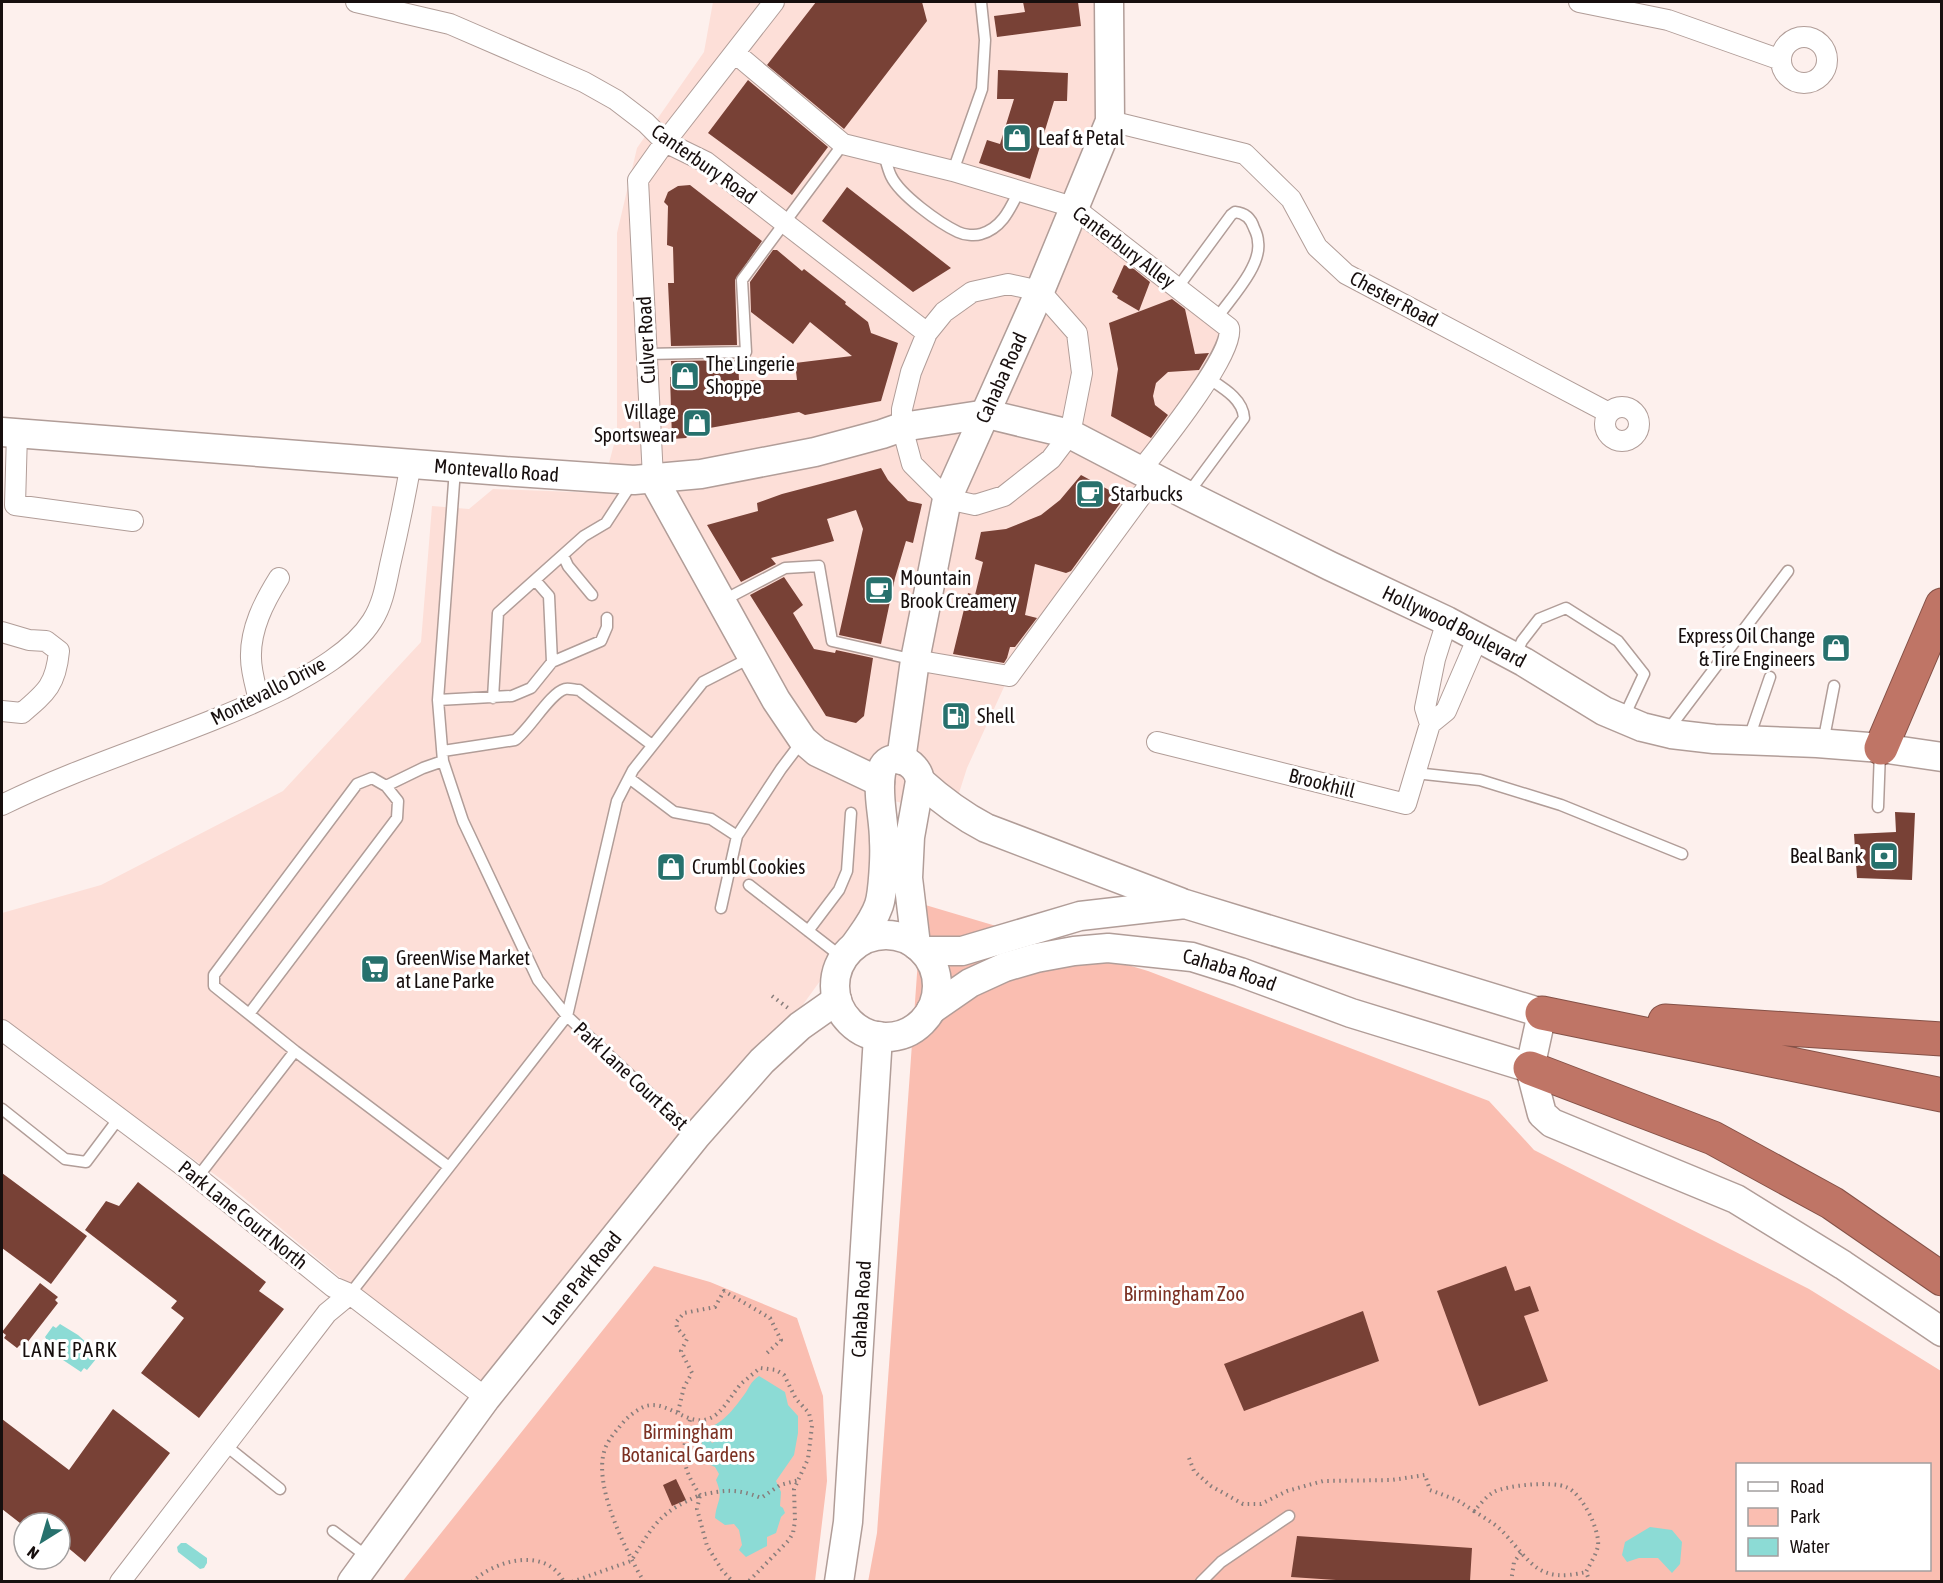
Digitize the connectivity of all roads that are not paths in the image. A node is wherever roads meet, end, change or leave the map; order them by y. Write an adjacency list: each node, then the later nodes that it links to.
1 (356, 2): 9 (street, Canterbury Road)
2 (774, 2): 6 (street, Culver Road)
3 (981, 2): 12 (lane)
4 (1109, 2): 8 (street, Cahaba Road)
5 (1578, 2): 7 (street)
6 (735, 53): 9 (street, Culver Road); 10 (street)
7 (1781, 60)
8 (1110, 121): 14 (street, Cahaba Road); 22 (street, Chester Road)
9 (665, 142): 15 (street, Canterbury Road); 20 (street, Culver Road)
10 (843, 144): 11 (street, Canterbury Alley); 15 (lane)
11 (884, 154): 12 (street, Canterbury Alley); 13 (lane)
12 (953, 171): 13 (street, Canterbury Alley)
13 (1019, 191): 14 (street, Canterbury Alley)
14 (1073, 207): 16 (street, Canterbury Alley); 17 (street, Cahaba Road)
15 (784, 222): 19 (street, Canterbury Road); 20 (lane)
16 (1179, 287): 18 (street, Canterbury Alley); 18 (lane)
17 (1040, 291): 19 (street); 23 (street, Cahaba Road); 26 (street)
18 (1217, 318): 21 (street, Canterbury Alley)
19 (927, 333): 24 (street)
20 (646, 354): 30 (street, Culver Road)
21 (1208, 378): 29 (street, Canterbury Alley); 31 (lane)
22 (1609, 413)
23 (987, 414): 24 (street, Montevallo Road); 26 (street, Hollywood Boulevard); 32 (street, Cahaba Road)
24 (902, 427): 30 (street, Montevallo Road); 32 (street)
25 (9, 432): 27 (street, Montevallo Road); 33 (street)
26 (1070, 434): 29 (street, Hollywood Boulevard); 32 (street)
27 (411, 462): 28 (street, Montevallo Road); 53 (street, Montevallo Drive)
28 (456, 467): 30 (street, Montevallo Road); 54 (lane, Park Lane Court East)
29 (1148, 474): 31 (street, Hollywood Boulevard); 48 (street, Canterbury Alley)
30 (644, 479): 35 (lane); 40 (street, Culver Road)
31 (1187, 495): 43 (street, Hollywood Boulevard)
32 (947, 499): 48 (street, Cahaba Road)
33 (8, 505): 34 (street)
34 (133, 521)
35 (563, 555): 38 (lane); 39 (lane)
36 (1788, 571): 58 (lane)
37 (279, 578): 53 (street)
38 (535, 580): 49 (lane); 52 (lane)
39 (592, 595)
40 (722, 601): 46 (street, Culver Road); 48 (lane)
41 (1941, 605): 64 (highway)
42 (607, 618): 49 (lane)
43 (1447, 621): 45 (street, Hollywood Boulevard); 57 (street, Brookhill)
44 (2, 632): 55 (street)
45 (1478, 637): 47 (street, Hollywood Boulevard); 57 (street, Brookhill)
46 (753, 657): 59 (street, Culver Road); 63 (lane)
47 (1514, 657): 56 (street, Hollywood Boulevard); 56 (lane)
48 (915, 660): 67 (street, Cahaba Road)
49 (552, 662): 52 (lane)
50 (1770, 677): 61 (lane)
51 (1834, 686): 62 (lane)
52 (493, 698): 54 (lane)
53 (259, 700): 73 (street, Montevallo Drive)
54 (438, 700): 65 (lane, Park Lane Court East)
55 (2, 711)
56 (1623, 719): 58 (street, Hollywood Boulevard)
57 (1430, 724): 68 (street, Brookhill)
58 (1666, 733): 61 (street, Hollywood Boulevard)
59 (803, 740): 71 (street, Culver Road); 76 (lane)
60 (1157, 742): 68 (street, Brookhill)
61 (1748, 742): 62 (street, Hollywood Boulevard)
62 (1823, 744): 64 (street, Hollywood Boulevard)
63 (652, 745): 65 (lane); 69 (lane)
64 (1881, 748): 66 (street, Hollywood Boulevard); 74 (lane)
65 (443, 756): 72 (lane); 88 (lane, Park Lane Court East)
66 (1941, 757)
67 (901, 760): 70 (street); 71 (street)
68 (1415, 773): 77 (lane)
69 (629, 778): 76 (lane); 88 (lane)
70 (921, 781): 79 (street); 82 (street)
71 (880, 782): 83 (street)
72 (386, 786): 87 (lane); 87 (lane)
73 (2, 805)
74 (1878, 807)
75 (851, 813): 81 (lane)
76 (737, 836): 80 (lane)
77 (1682, 854)
78 (749, 885): 81 (lane)
79 (1185, 904): 82 (street); 86 (street)
80 (721, 908)
81 (808, 931): 83 (lane)
82 (919, 948): 83 (street); 85 (street)
83 (849, 952): 84 (street)
84 (837, 1000): 90 (street); 97 (street, Lane Park Road)
85 (931, 1010): 90 (street, Cahaba Road); 93 (street, Cahaba Road)
86 (1542, 1013): 91 (highway); 93 (street); 94 (highway)
87 (249, 1014): 92 (lane)
88 (567, 1016): 97 (lane, Park Lane Court East); 98 (lane)
89 (2, 1030): 96 (street, Park Lane Court North)
90 (878, 1036): 111 (street, Cahaba Road)
91 (1941, 1039)
92 (295, 1051): 98 (lane); 99 (lane)
93 (1530, 1068): 100 (highway); 102 (street)
94 (1941, 1095)
95 (2, 1109): 96 (lane)
96 (119, 1118): 99 (street, Park Lane Court North)
97 (696, 1136): 103 (street, Lane Park Road)
98 (449, 1167): 101 (lane)
99 (197, 1179): 101 (street, Park Lane Court North)
100 (1941, 1279)
101 (350, 1294): 103 (street, Park Lane Court North); 104 (street)
102 (1941, 1332)
103 (486, 1398): 108 (street, Lane Park Road)
104 (225, 1445): 105 (lane); 109 (street)
105 (280, 1489)
106 (1289, 1516): 112 (lane)
107 (333, 1531): 108 (lane)
108 (369, 1559): 110 (street, Lane Park Road)
109 (120, 1581)
110 (352, 1581)
111 (839, 1581)
112 (1201, 1581)

